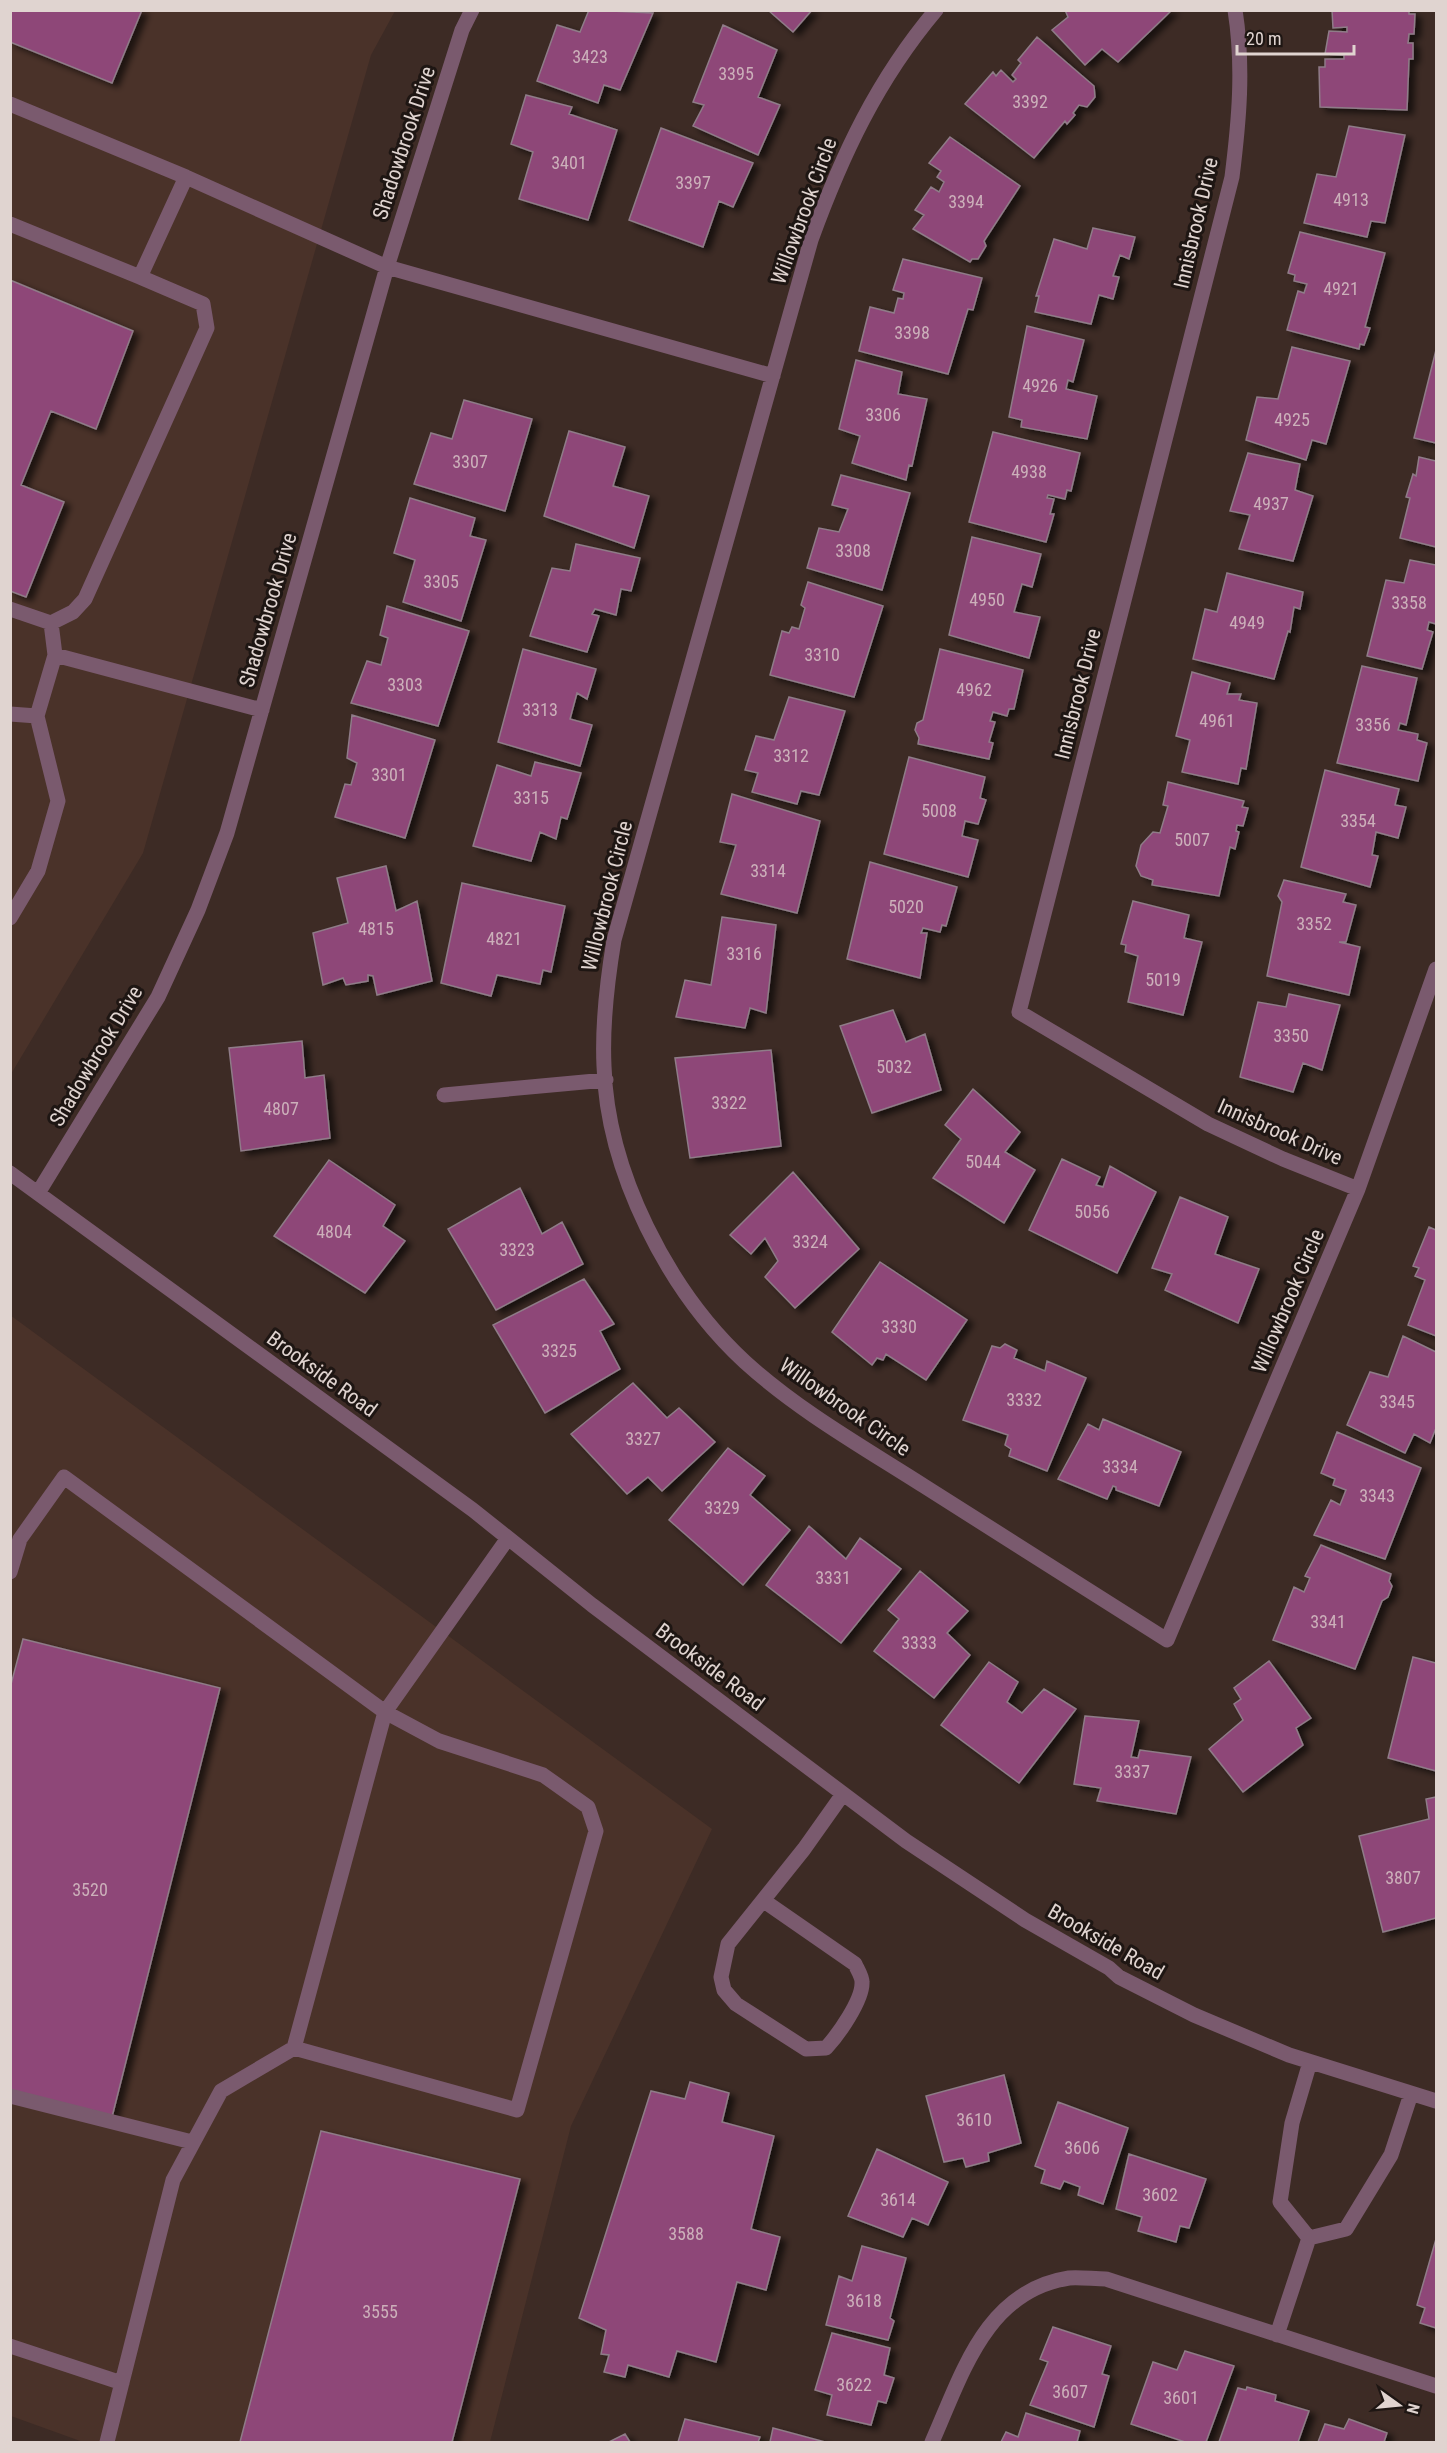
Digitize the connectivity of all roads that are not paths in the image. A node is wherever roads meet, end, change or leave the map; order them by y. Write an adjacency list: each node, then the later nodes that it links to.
1 (472, 10): 7 (street, Shadowbrook Drive)
2 (936, 10): 9 (street, Willowbrook Circle)
3 (1235, 10): 21 (street, Innisbrook Drive)
4 (10, 104): 5 (street)
5 (186, 177): 7 (street); 8 (street)
6 (10, 224): 8 (street)
7 (387, 267): 9 (street); 13 (street, Shadowbrook Drive)
8 (140, 277): 11 (street)
9 (773, 376): 18 (street, Willowbrook Circle)
10 (10, 609): 11 (street)
11 (51, 622): 12 (street)
12 (54, 655): 13 (street); 15 (street)
13 (262, 710): 22 (street, Shadowbrook Drive)
14 (10, 714): 15 (street)
15 (37, 716): 16 (street)
16 (10, 918)
17 (1437, 969): 21 (street, Willowbrook Circle)
18 (606, 1080): 19 (street); 21 (street, Willowbrook Circle)
19 (444, 1095)
20 (10, 1173): 22 (street, Brookside Road)
21 (1358, 1189)
22 (38, 1193): 23 (street, Brookside Road)
23 (508, 1538): 25 (street); 26 (street, Brookside Road)
24 (10, 1572): 25 (street)
25 (385, 1712): 28 (street); 28 (street)
26 (843, 1794): 27 (street); 29 (street, Brookside Road)
27 (764, 1901): 27 (street)
28 (294, 2048): 33 (street)
29 (1310, 2062): 30 (street, Brookside Road); 34 (street)
30 (1411, 2094): 32 (street, Brookside Road); 34 (street)
31 (10, 2096): 33 (street)
32 (1437, 2102)
33 (192, 2142): 37 (street)
34 (1309, 2238): 35 (street)
35 (1277, 2335): 38 (street); 40 (street)
36 (10, 2346): 37 (street)
37 (122, 2383): 39 (street)
38 (1437, 2386)
39 (107, 2442)
40 (932, 2442)

